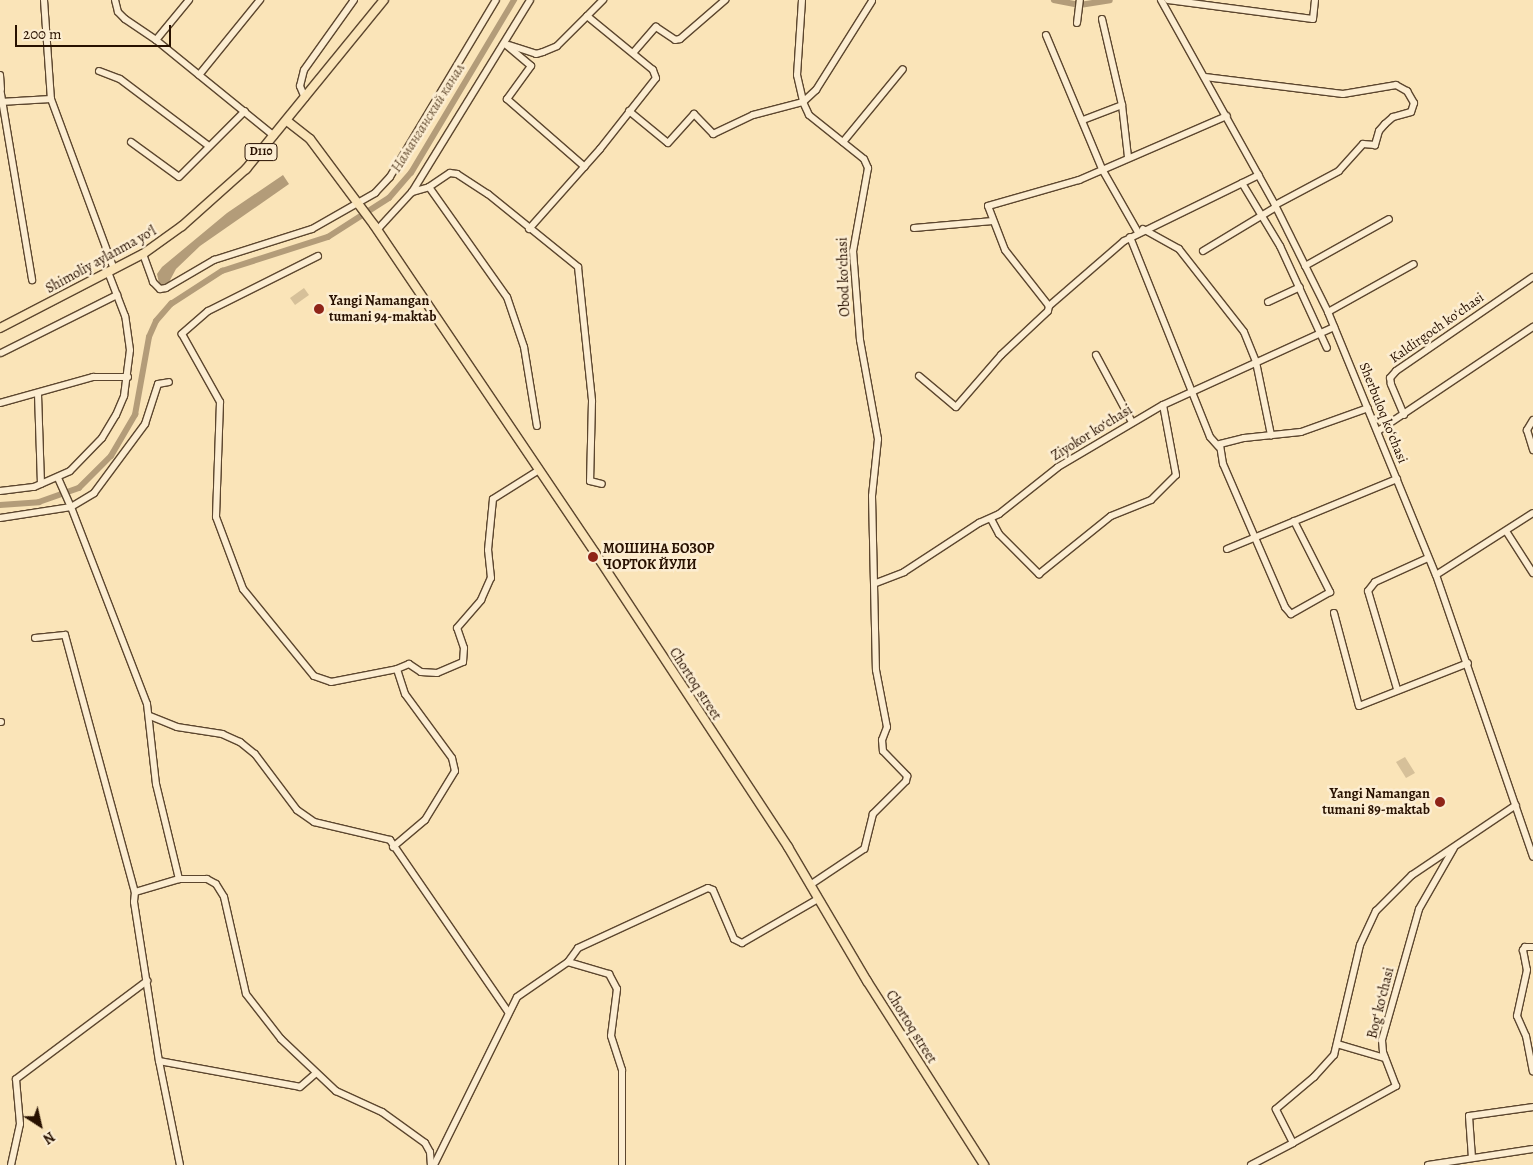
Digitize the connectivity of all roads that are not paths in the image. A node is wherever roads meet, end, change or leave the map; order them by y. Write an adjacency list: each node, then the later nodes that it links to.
1 (44, 0): 31 (street)
2 (189, 0): 21 (street)
3 (260, 0): 27 (street)
4 (354, 0): 30 (street)
5 (384, 0): 30 (main road, Shimoliy aylanma yoʻl / D110)
6 (496, 0): 51 (street)
7 (530, 0): 22 (street)
8 (603, 0): 17 (street)
9 (725, 0): 23 (street)
10 (802, 0): 33 (street, Obod koʻchasi)
11 (1080, 0): 19 (street)
12 (1161, 0): 28 (street, Sherbuloq koʻchasi)
13 (1168, 0): 14 (street)
14 (1314, 0)
15 (117, 1): 21 (street)
16 (872, 1): 33 (street)
17 (587, 16): 22 (street); 23 (street)
18 (1102, 19): 34 (street)
19 (1077, 21)
20 (1046, 35): 38 (street)
21 (156, 40): 27 (street)
22 (504, 44): 45 (street); 50 (street)
23 (633, 53): 36 (street)
24 (903, 68): 42 (street)
25 (99, 71): 43 (street)
26 (0, 75): 29 (street)
27 (199, 76): 35 (street)
28 (1206, 76): 37 (street, Sherbuloq koʻchasi); 52 (street)
29 (0, 88): 32 (street)
30 (305, 98): 39 (main road, Shimoliy aylanma yoʻl / D110)
31 (51, 99): 32 (street); 66 (street)
32 (1, 102): 68 (street)
33 (802, 102): 36 (street); 42 (street, Obod koʻchasi)
34 (1122, 105): 38 (street); 44 (street)
35 (245, 111): 40 (street); 43 (street)
36 (629, 111): 45 (street)
37 (1227, 116): 44 (street); 47 (street, Sherbuloq koʻchasi)
38 (1083, 120): 46 (street)
39 (287, 121): 40 (main road, Shimoliy aylanma yoʻl / D110); 51 (main road, Chortoq street)
40 (274, 136): 62 (main road, Shimoliy aylanma yoʻl / D110)
41 (131, 142): 43 (street)
42 (843, 142): 115 (street, Obod koʻchasi)
43 (209, 146)
44 (1128, 157): 46 (street)
45 (585, 166): 58 (street)
46 (1102, 169): 55 (street); 59 (street)
47 (1259, 175): 48 (street); 52 (street, Sherbuloq koʻchasi)
48 (1242, 183): 53 (street); 59 (street)
49 (429, 187): 50 (street); 58 (street); 93 (street)
50 (412, 192): 56 (street)
51 (358, 203): 56 (main road, Chortoq street); 62 (street)
52 (1275, 206): 53 (street); 65 (street, Sherbuloq koʻchasi)
53 (1261, 216): 61 (street); 69 (street)
54 (1389, 219): 65 (street)
55 (993, 221): 57 (street); 72 (street)
56 (375, 227): 98 (main road, Chortoq street)
57 (914, 228)
58 (529, 229): 102 (street)
59 (1141, 231): 60 (street); 81 (street)
60 (1130, 237): 72 (street); 85 (street)
61 (1203, 251)
62 (143, 254): 66 (main road, Shimoliy aylanma yoʻl / D110)
63 (318, 256): 119 (street)
64 (1414, 264): 73 (street)
65 (1305, 266): 73 (street, Sherbuloq koʻchasi)
66 (111, 271): 70 (street); 76 (main road, Shimoliy aylanma yoʻl / D110)
67 (1533, 277): 90 (street, Kaldirgoch koʻchasi)
68 (32, 280)
69 (1300, 287): 71 (street); 77 (street)
70 (117, 295): 79 (street); 83 (street)
71 (1268, 302)
72 (1049, 306): 82 (street)
73 (1328, 312): 74 (street, Sherbuloq koʻchasi)
74 (1334, 327): 77 (street, Ziyokor koʻchasi); 89 (street, Sherbuloq koʻchasi)
75 (1533, 327): 90 (street)
76 (0, 328)
77 (1320, 333): 78 (street); 81 (street, Ziyokor koʻchasi)
78 (1327, 348)
79 (1, 354)
80 (1096, 355): 92 (street)
81 (1256, 362): 85 (street, Ziyokor koʻchasi); 95 (street)
82 (918, 376)
83 (128, 377): 86 (street); 99 (street)
84 (168, 382): 104 (street)
85 (1193, 390): 88 (street, Ziyokor koʻchasi); 96 (street)
86 (38, 394): 87 (street); 101 (street)
87 (0, 403)
88 (1163, 404): 92 (street, Ziyokor koʻchasi); 107 (street)
89 (1368, 408): 94 (street, Sherbuloq koʻchasi); 95 (street)
90 (1404, 416): 94 (street)
91 (1533, 420): 97 (street)
92 (1132, 422): 107 (street, Ziyokor koʻchasi)
93 (537, 426)
94 (1378, 432): 100 (street, Sherbuloq koʻchasi)
95 (1271, 435): 96 (street)
96 (1219, 448): 110 (street)
97 (1533, 450)
98 (539, 470): 119 (street); 127 (main road, Chortoq street)
99 (59, 479): 101 (street); 104 (street)
100 (1397, 479): 108 (street); 112 (street, Sherbuloq koʻchasi)
101 (42, 484): 103 (street)
102 (602, 484)
103 (0, 492)
104 (69, 504): 106 (street); 121 (street)
105 (1533, 513): 109 (street)
106 (0, 518)
107 (991, 519): 115 (street, Ziyokor koʻchasi)
108 (1294, 521): 110 (street); 110 (street)
109 (1506, 531): 113 (street); 114 (street)
110 (1255, 537): 111 (street)
111 (1228, 549)
112 (1428, 558): 114 (street, Sherbuloq koʻchasi); 120 (street)
113 (1533, 574)
114 (1436, 575): 118 (street, Sherbuloq koʻchasi)
115 (876, 583): 127 (street)
116 (1334, 613): 120 (street)
117 (35, 638): 128 (street)
118 (1468, 663): 120 (street); 122 (street, Sherbuloq koʻchasi)
119 (397, 669): 123 (street)
120 (1397, 689)
121 (150, 716): 123 (street); 126 (street)
122 (1516, 805): 124 (street, Bogʻ koʻchasi); 125 (street, Sherbuloq koʻchasi)
123 (394, 847): 133 (street)
124 (1454, 847): 134 (street, Bogʻ koʻchasi); 135 (street, Bogʻ koʻchasi)
125 (1533, 857)
126 (179, 879): 128 (street); 138 (street)
127 (810, 885): 129 (main road, Chortoq street)
128 (135, 892): 132 (street)
129 (818, 899): 131 (street); 147 (main road, Chortoq street)
130 (1533, 947): 137 (street)
131 (568, 962): 133 (street); 146 (street)
132 (147, 981): 136 (street); 143 (street)
133 (508, 1012): 145 (street)
134 (1337, 1044): 135 (street); 140 (street, Bogʻ koʻchasi)
135 (1385, 1058): 140 (street, Bogʻ koʻchasi)
136 (159, 1061): 138 (street); 144 (street)
137 (1533, 1071)
138 (316, 1073): 145 (street)
139 (1533, 1106): 142 (street)
140 (1293, 1143): 148 (street, Bogʻ koʻchasi)
141 (1533, 1149): 142 (street)
142 (1472, 1158): 149 (street)
143 (11, 1165)
144 (180, 1165)
145 (432, 1165)
146 (622, 1165)
147 (984, 1165)
148 (1251, 1165)
149 (1428, 1165)

